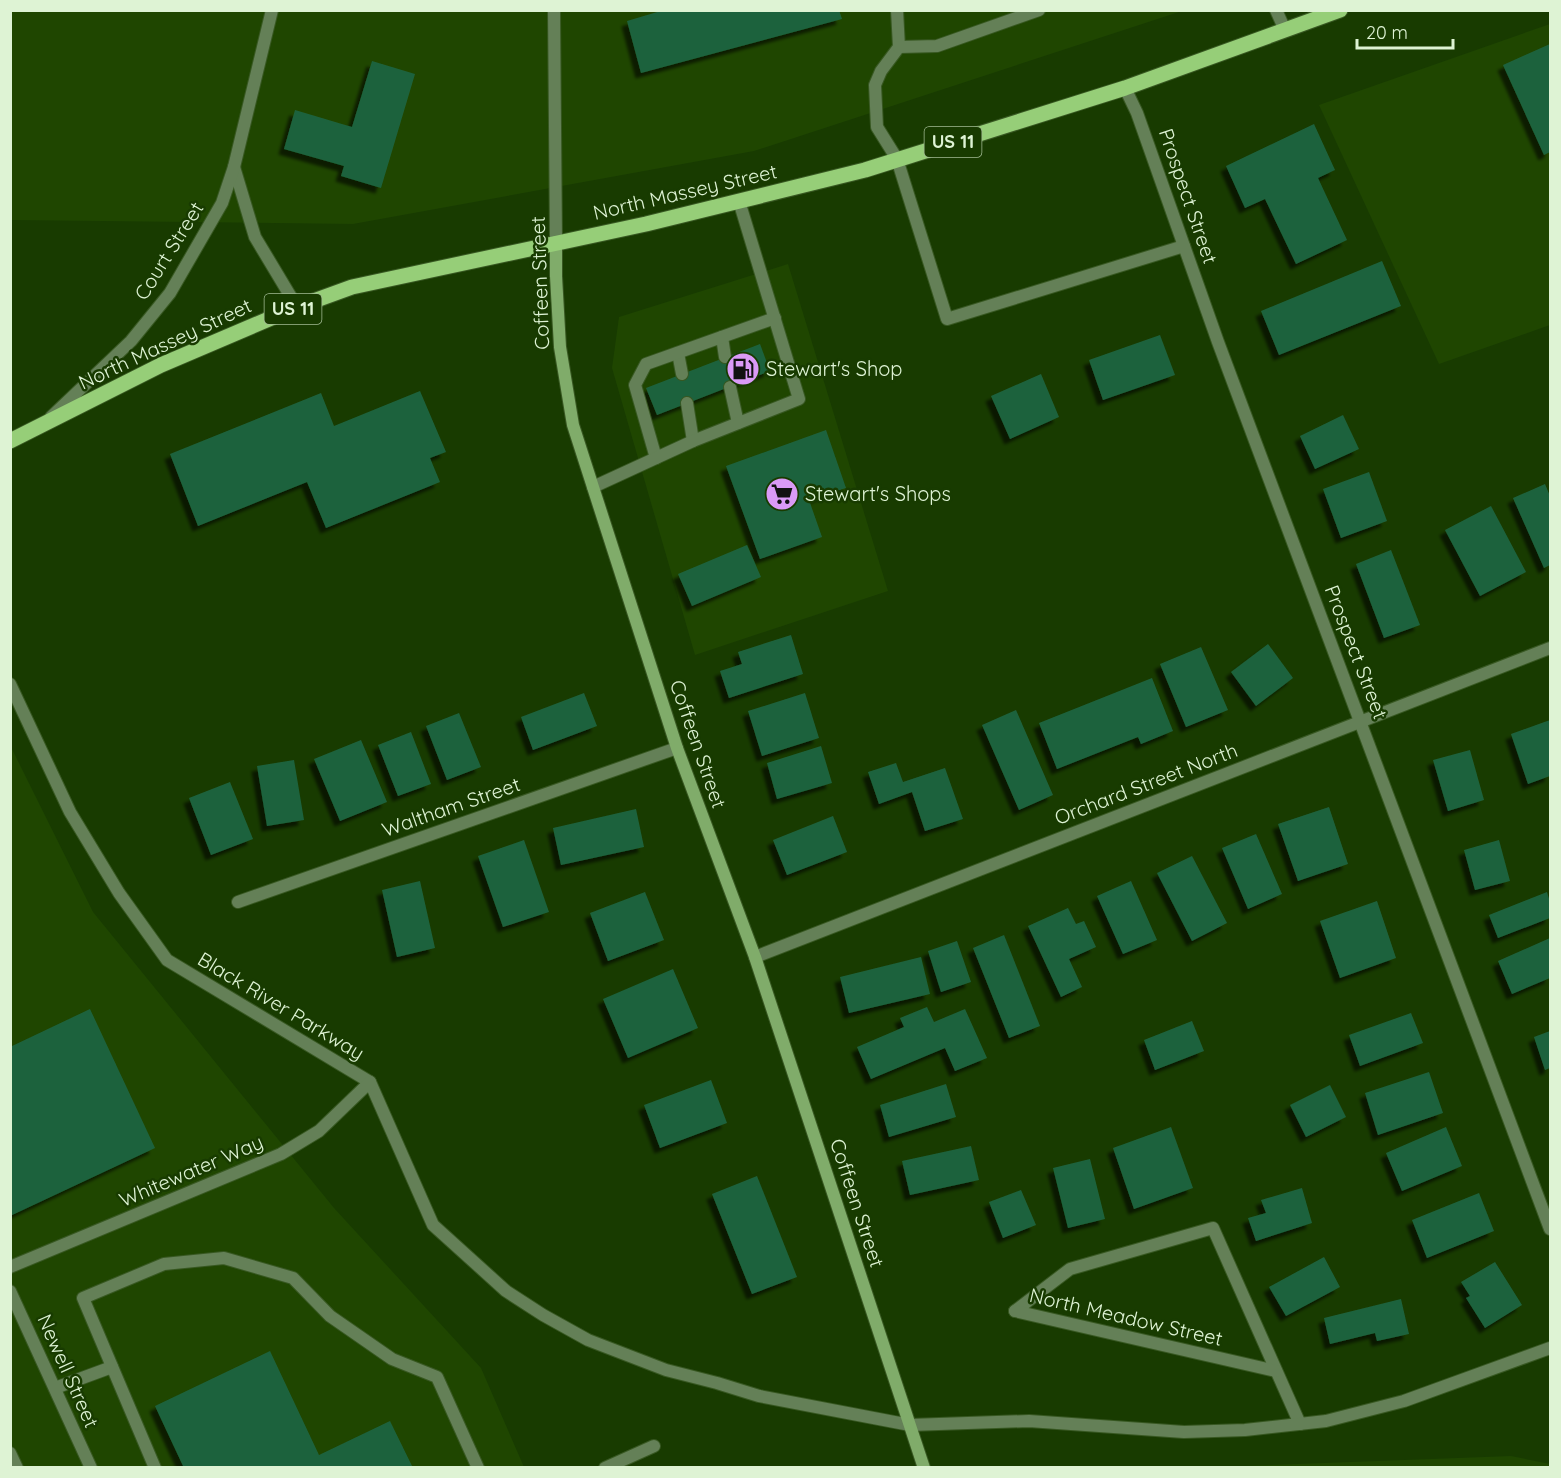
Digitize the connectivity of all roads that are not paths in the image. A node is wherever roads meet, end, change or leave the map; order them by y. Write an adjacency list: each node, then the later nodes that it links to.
1 (272, 10): 11 (street, Court Street)
2 (554, 10): 13 (street, Coffeen Street)
3 (897, 10): 8 (street)
4 (1039, 10): 8 (street)
5 (1276, 10): 7 (street)
6 (1340, 10): 7 (main road, North Massey Street / US 11)
7 (1285, 30): 9 (main road, North Massey Street / US 11)
8 (899, 47): 10 (street)
9 (1125, 88): 10 (main road, North Massey Street / US 11); 14 (street, Prospect Street)
10 (897, 159): 12 (main road, North Massey Street / US 11); 14 (street)
11 (234, 167): 15 (street); 23 (street, Court Street)
12 (739, 201): 13 (main road, North Massey Street / US 11); 16 (street)
13 (556, 242): 15 (main road, North Massey Street / US 11); 28 (main road, Coffeen Street)
14 (1184, 246): 31 (street, Prospect Street)
15 (297, 307): 23 (main road, North Massey Street / US 11)
16 (775, 318): 17 (street); 24 (street)
17 (722, 337): 18 (street); 19 (street)
18 (678, 353): 20 (street); 27 (street)
19 (725, 357)
20 (682, 374)
21 (730, 387): 24 (street)
22 (687, 403): 26 (street)
23 (45, 423): 25 (main road, US 11)
24 (738, 423): 26 (street)
25 (10, 441)
26 (693, 441): 27 (street)
27 (656, 458): 28 (street)
28 (593, 487): 32 (main road, Coffeen Street)
29 (1551, 648): 31 (street, Orchard Street North)
30 (10, 684): 35 (street, Black River Parkway)
31 (1361, 722): 34 (street, Orchard Street North); 36 (street, Prospect Street)
32 (677, 748): 33 (street, Waltham Street); 34 (main road, Coffeen Street)
33 (238, 902)
34 (755, 957): 44 (main road, Coffeen Street)
35 (370, 1082): 37 (street, Whitewater Way); 44 (street, Black River Parkway)
36 (1551, 1229)
37 (10, 1268)
38 (10, 1291): 42 (street, Newell Street)
39 (1551, 1348): 43 (street)
40 (112, 1367): 42 (street); 49 (street); 50 (street)
41 (1276, 1371): 41 (street, North Meadow Street); 43 (street, North Meadow Street)
42 (55, 1388): 48 (street, Newell Street)
43 (1300, 1424): 44 (street, Black River Parkway)
44 (910, 1425): 52 (main road, Coffeen Street)
45 (654, 1446): 51 (street)
46 (10, 1453): 47 (street)
47 (17, 1467)
48 (91, 1467)
49 (155, 1467)
50 (478, 1467)
51 (605, 1467)
52 (924, 1467)

